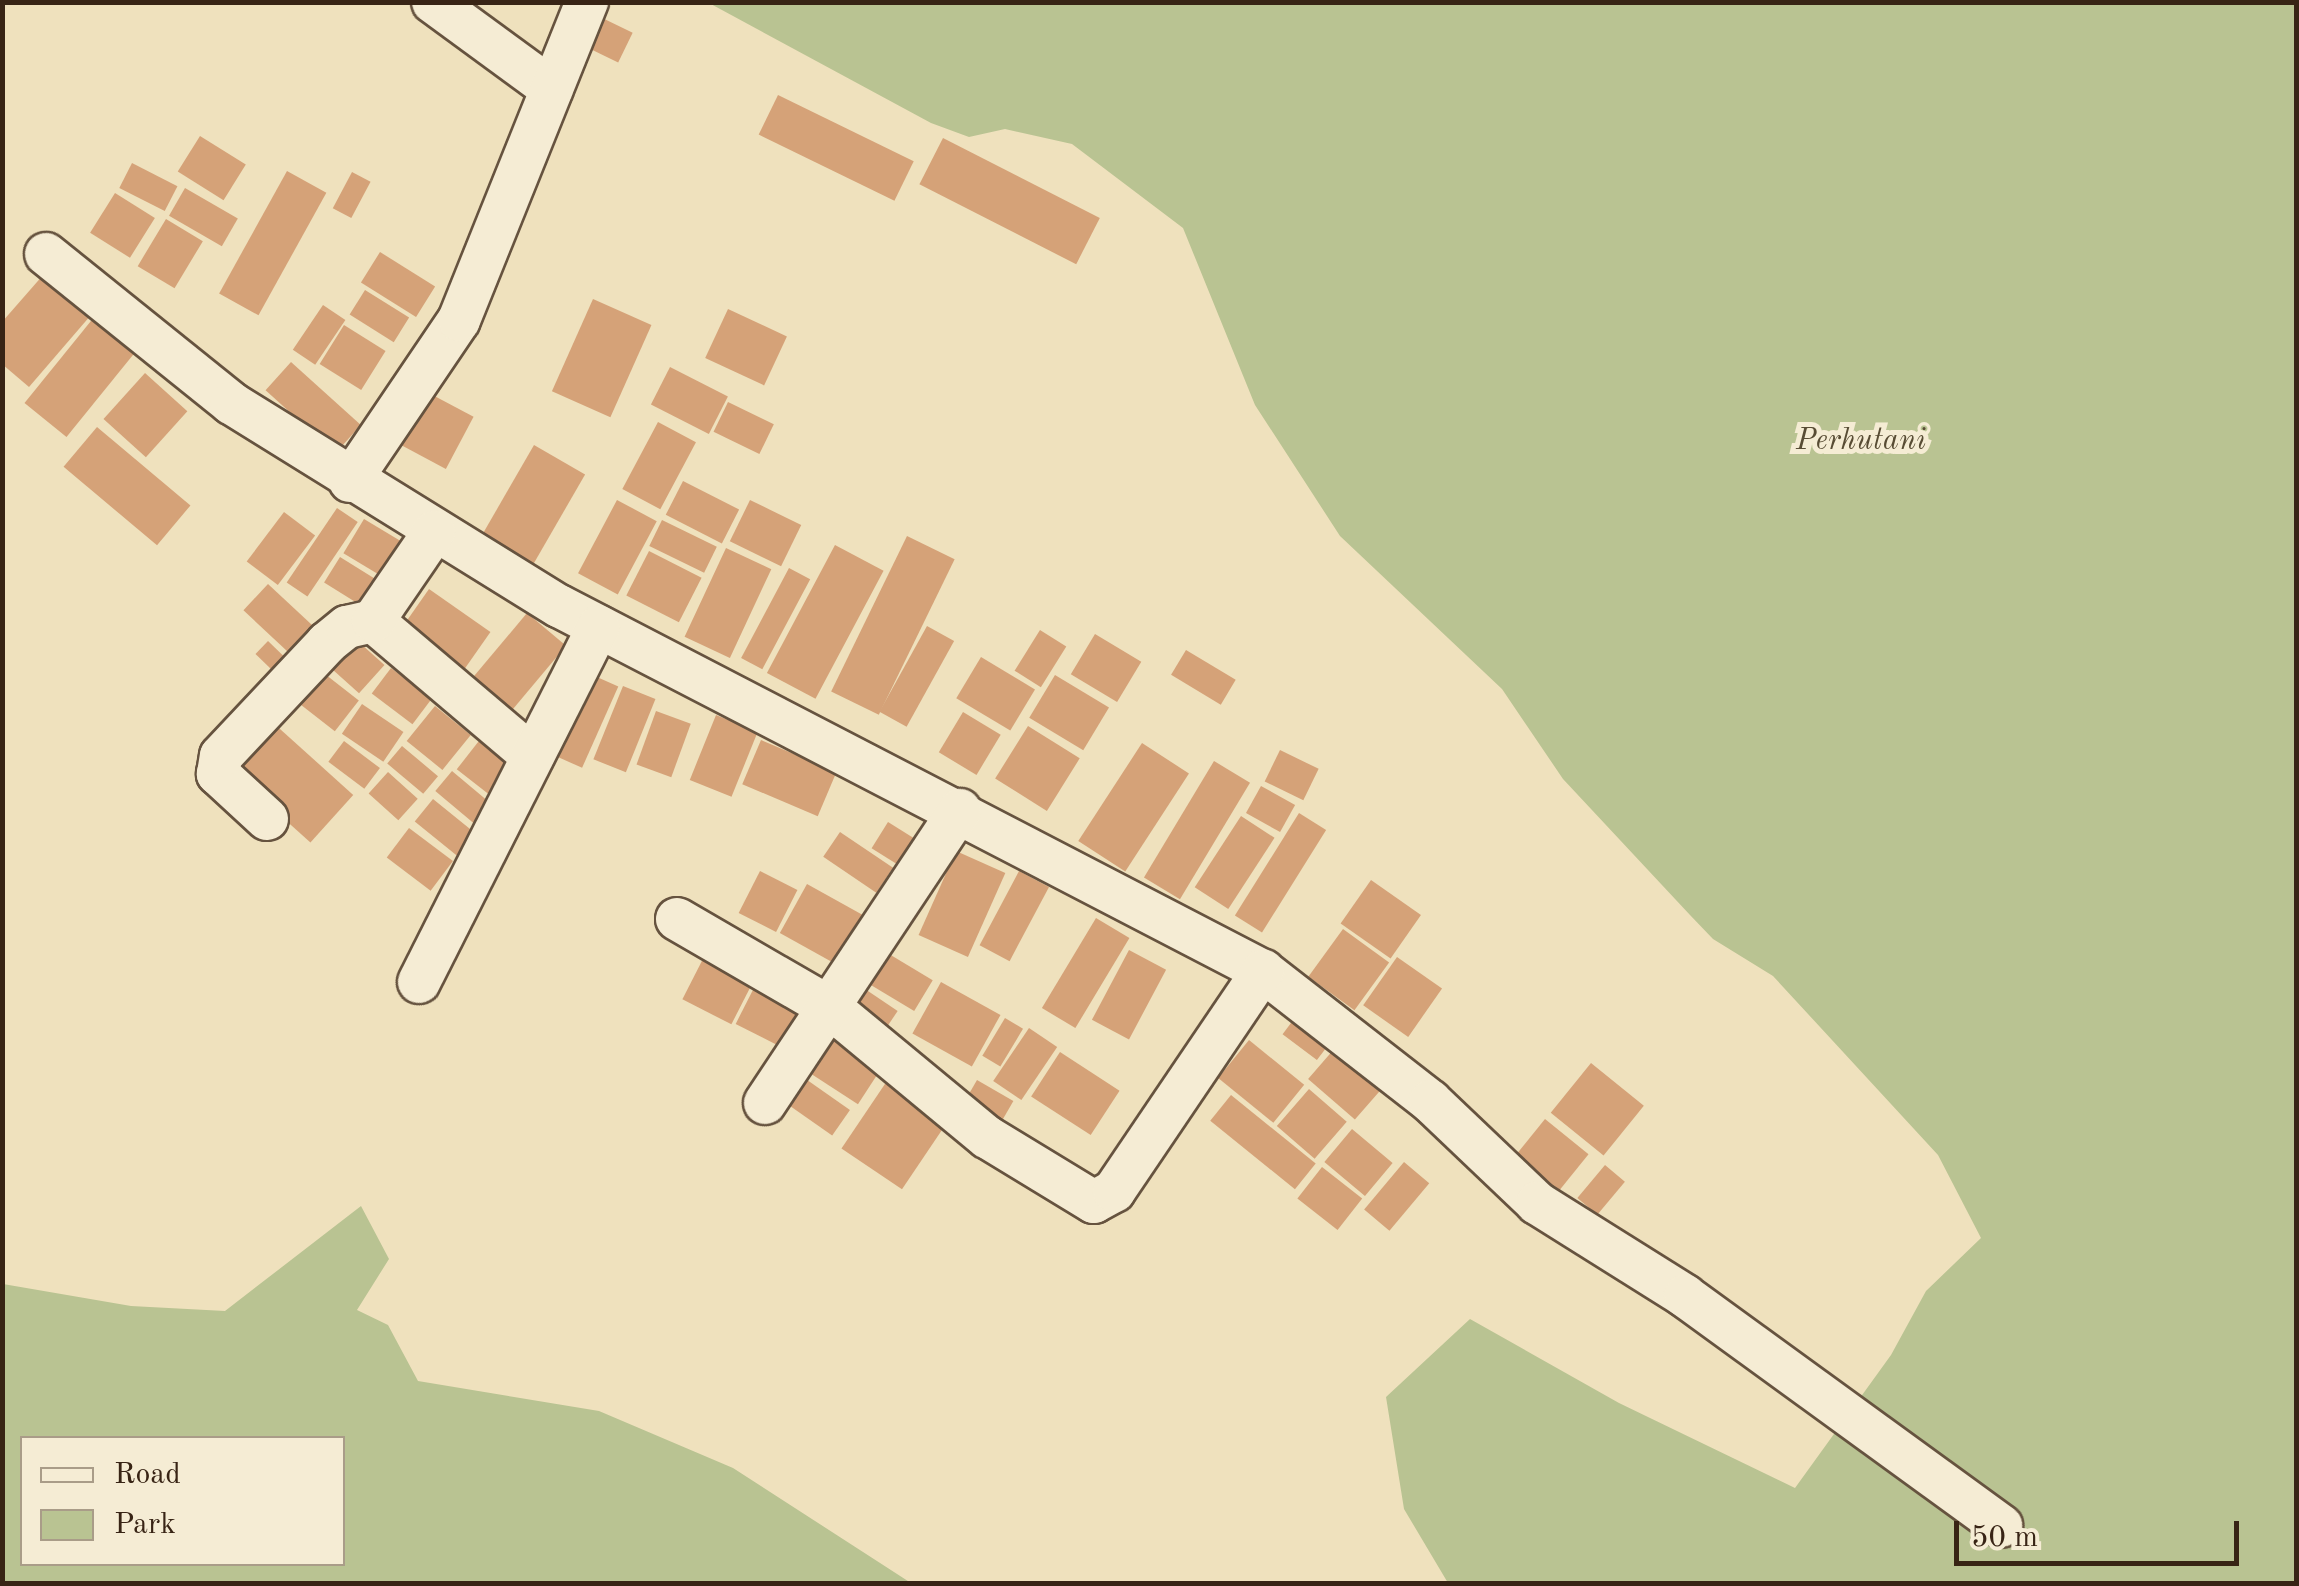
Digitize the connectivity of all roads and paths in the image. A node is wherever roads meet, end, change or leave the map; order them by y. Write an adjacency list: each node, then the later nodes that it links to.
1 (433, 2): 3 (street)
2 (587, 2): 3 (street)
3 (552, 88): 5 (street)
4 (46, 254): 5 (street)
5 (350, 482): 6 (street)
6 (434, 532): 7 (street); 8 (street)
7 (373, 622): 9 (street); 11 (street)
8 (598, 628): 9 (street); 10 (street)
9 (532, 756): 14 (street)
10 (960, 810): 13 (street); 15 (street)
11 (267, 818)
12 (677, 919): 15 (street)
13 (1263, 971): 15 (street); 17 (street)
14 (419, 982)
15 (832, 1009): 16 (street)
16 (766, 1103)
17 (2001, 1526)

